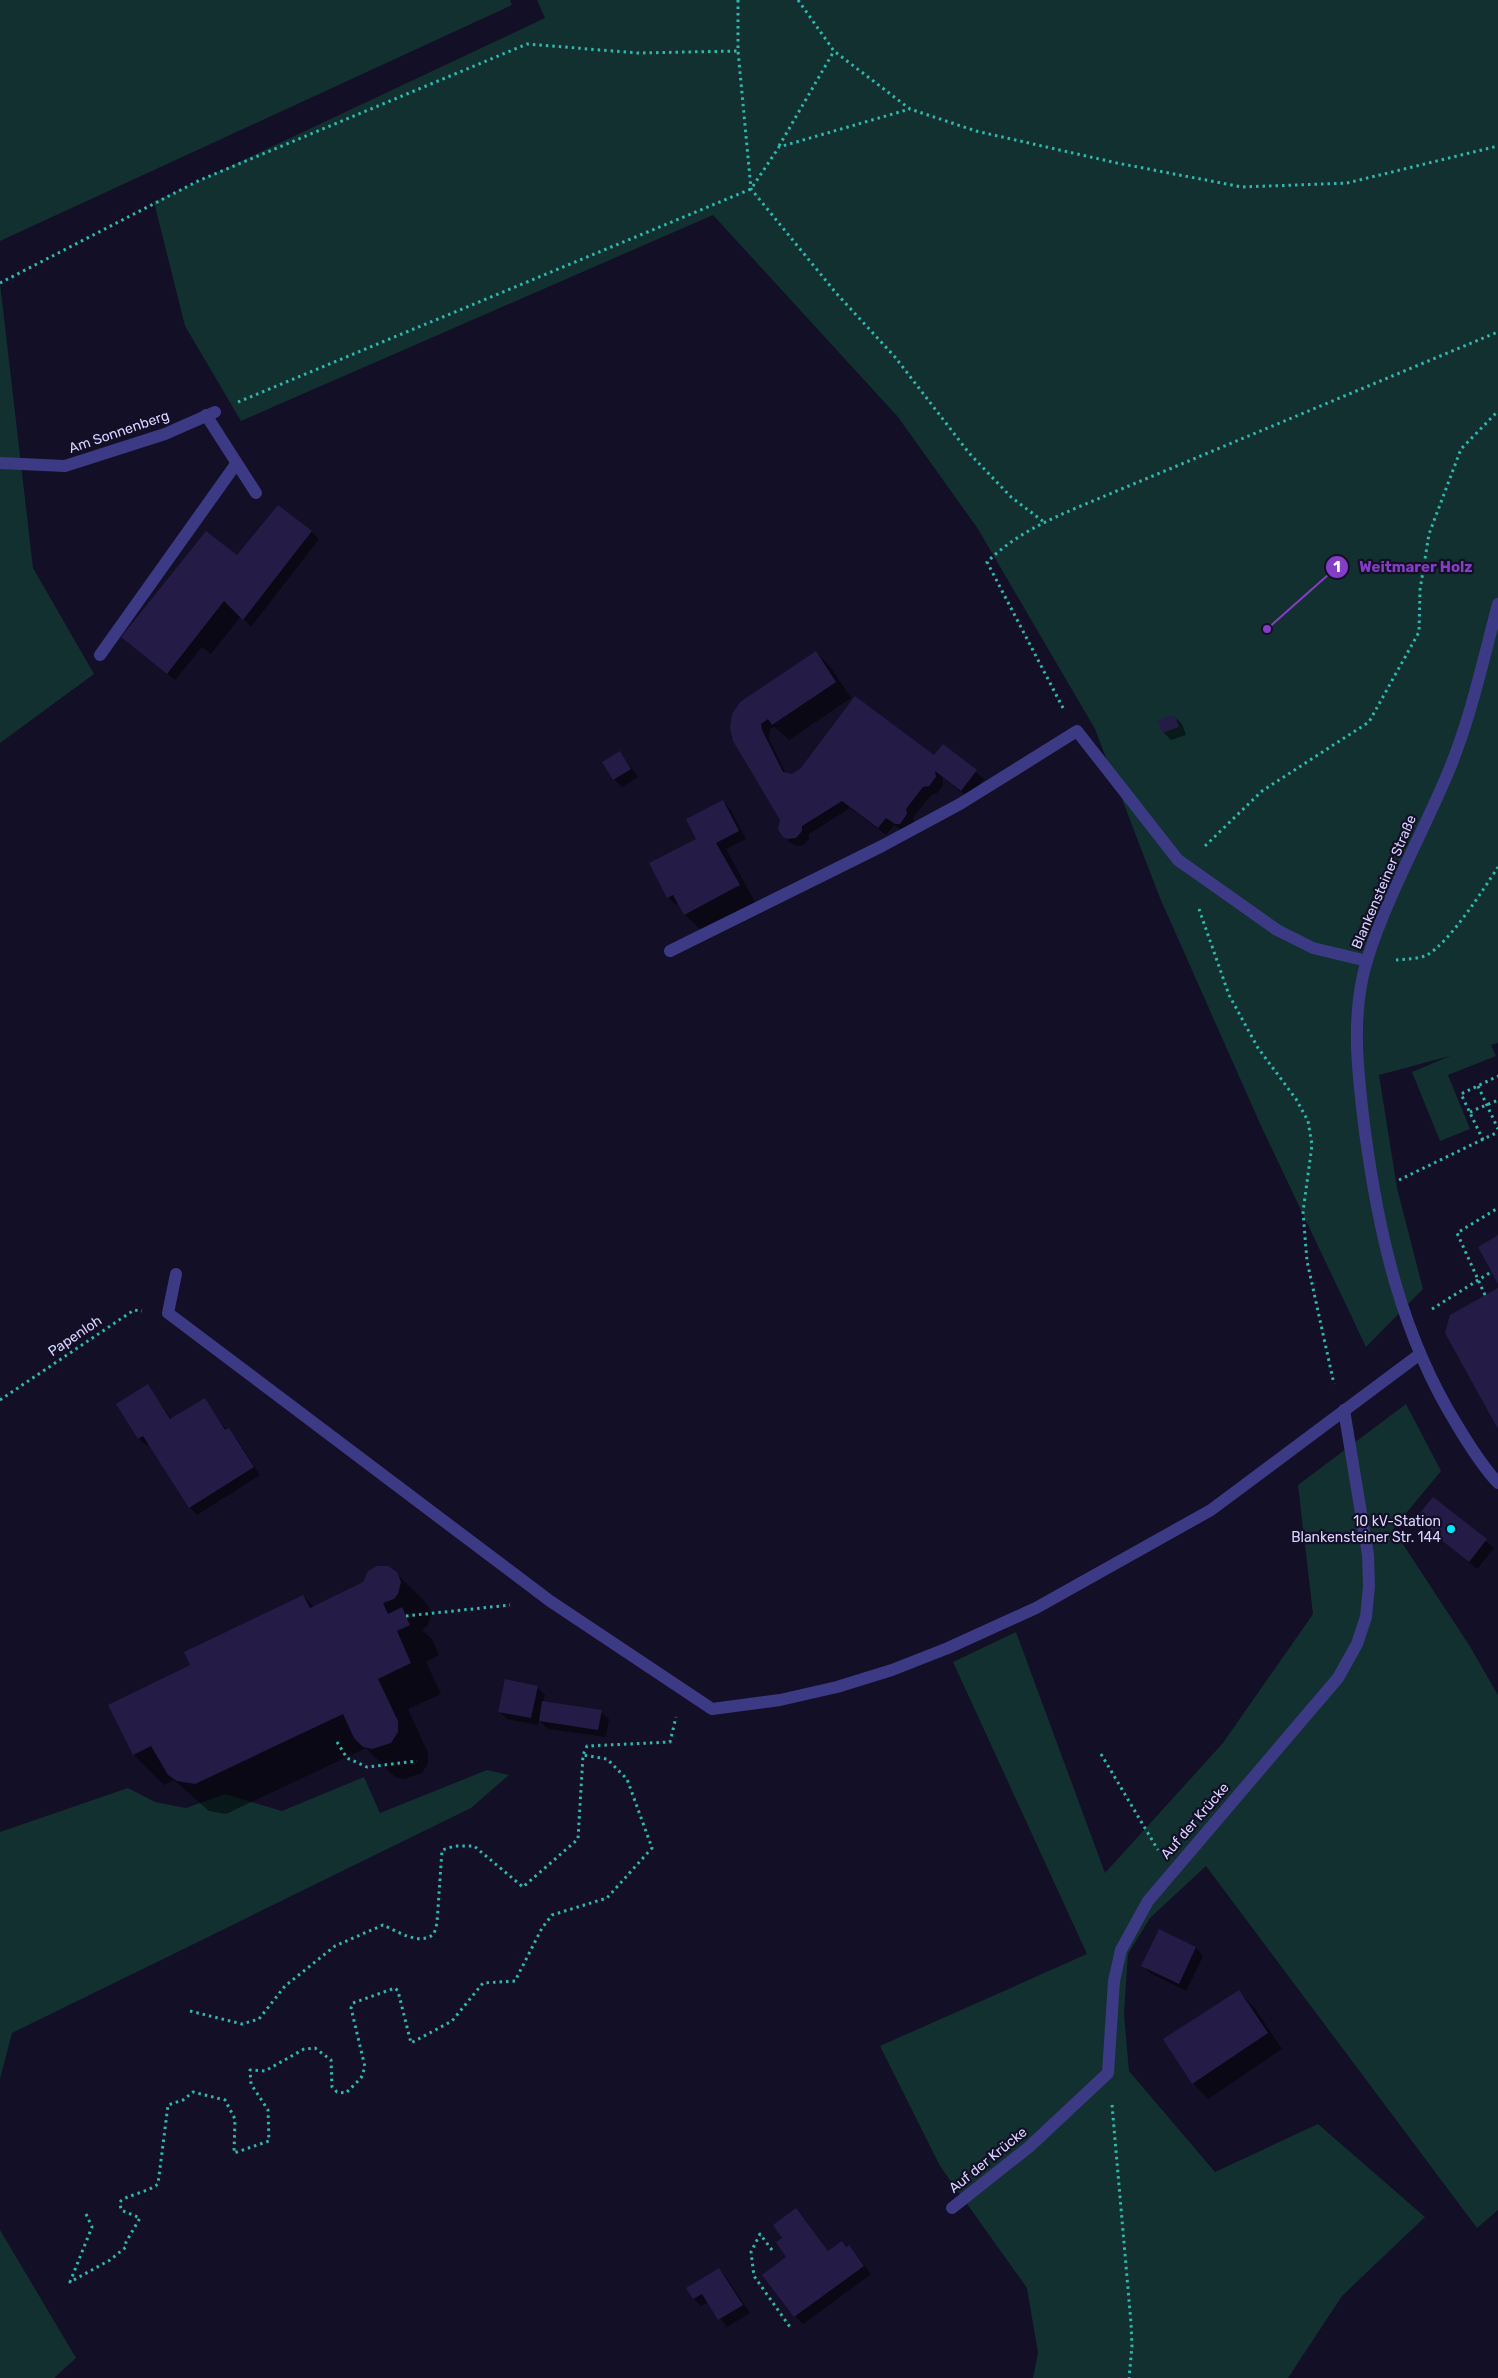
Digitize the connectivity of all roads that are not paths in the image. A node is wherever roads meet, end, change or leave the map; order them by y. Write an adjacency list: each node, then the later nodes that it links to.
1 (0, 463): 2 (street, Am Sonnenberg)
2 (236, 464): 3 (street); 5 (street)
3 (256, 493)
4 (1498, 604): 7 (street, Blankensteiner Straße)
5 (100, 655)
6 (670, 951): 7 (street)
7 (1367, 961): 9 (street, Blankensteiner Straße)
8 (176, 1274): 10 (street)
9 (1420, 1354): 10 (street); 11 (street, Blankensteiner Straße)
10 (1344, 1410): 12 (street, Auf der Krücke)
11 (1498, 1483)
12 (952, 2208)

